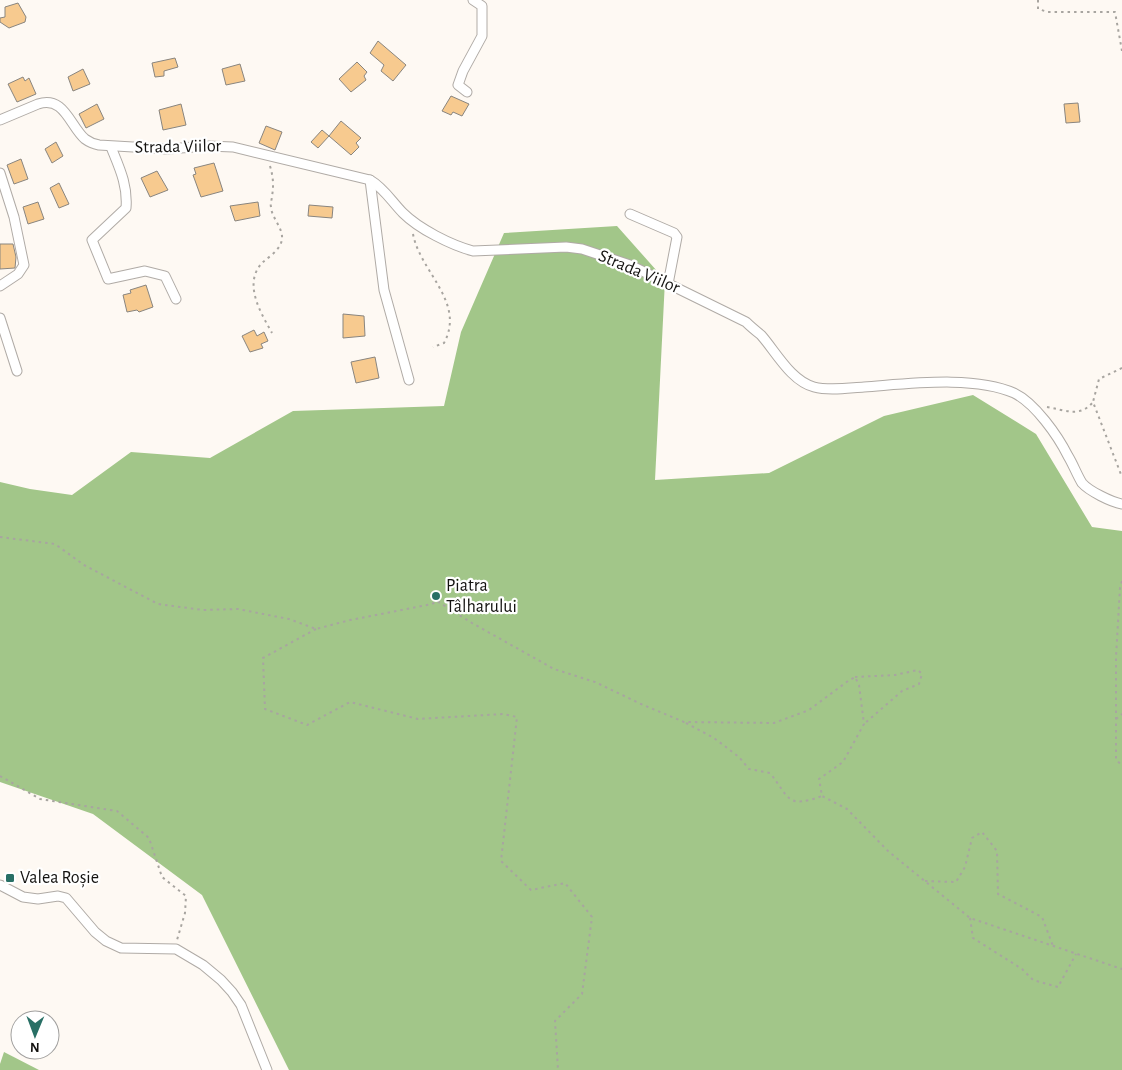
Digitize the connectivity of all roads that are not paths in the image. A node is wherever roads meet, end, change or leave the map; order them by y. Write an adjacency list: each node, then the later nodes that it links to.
1 (473, 0): 2 (street)
2 (467, 92)
3 (0, 120): 4 (street, Strada Viilor)
4 (111, 147): 6 (street, Strada Viilor); 10 (street)
5 (0, 172): 9 (street)
6 (370, 180): 8 (street, Strada Viilor); 13 (street)
7 (630, 214): 8 (street)
8 (668, 284): 14 (street, Strada Viilor)
9 (0, 286)
10 (176, 300)
11 (0, 318): 12 (street)
12 (17, 371)
13 (409, 380)
14 (1122, 504)
15 (0, 885): 16 (street)
16 (267, 1070)

